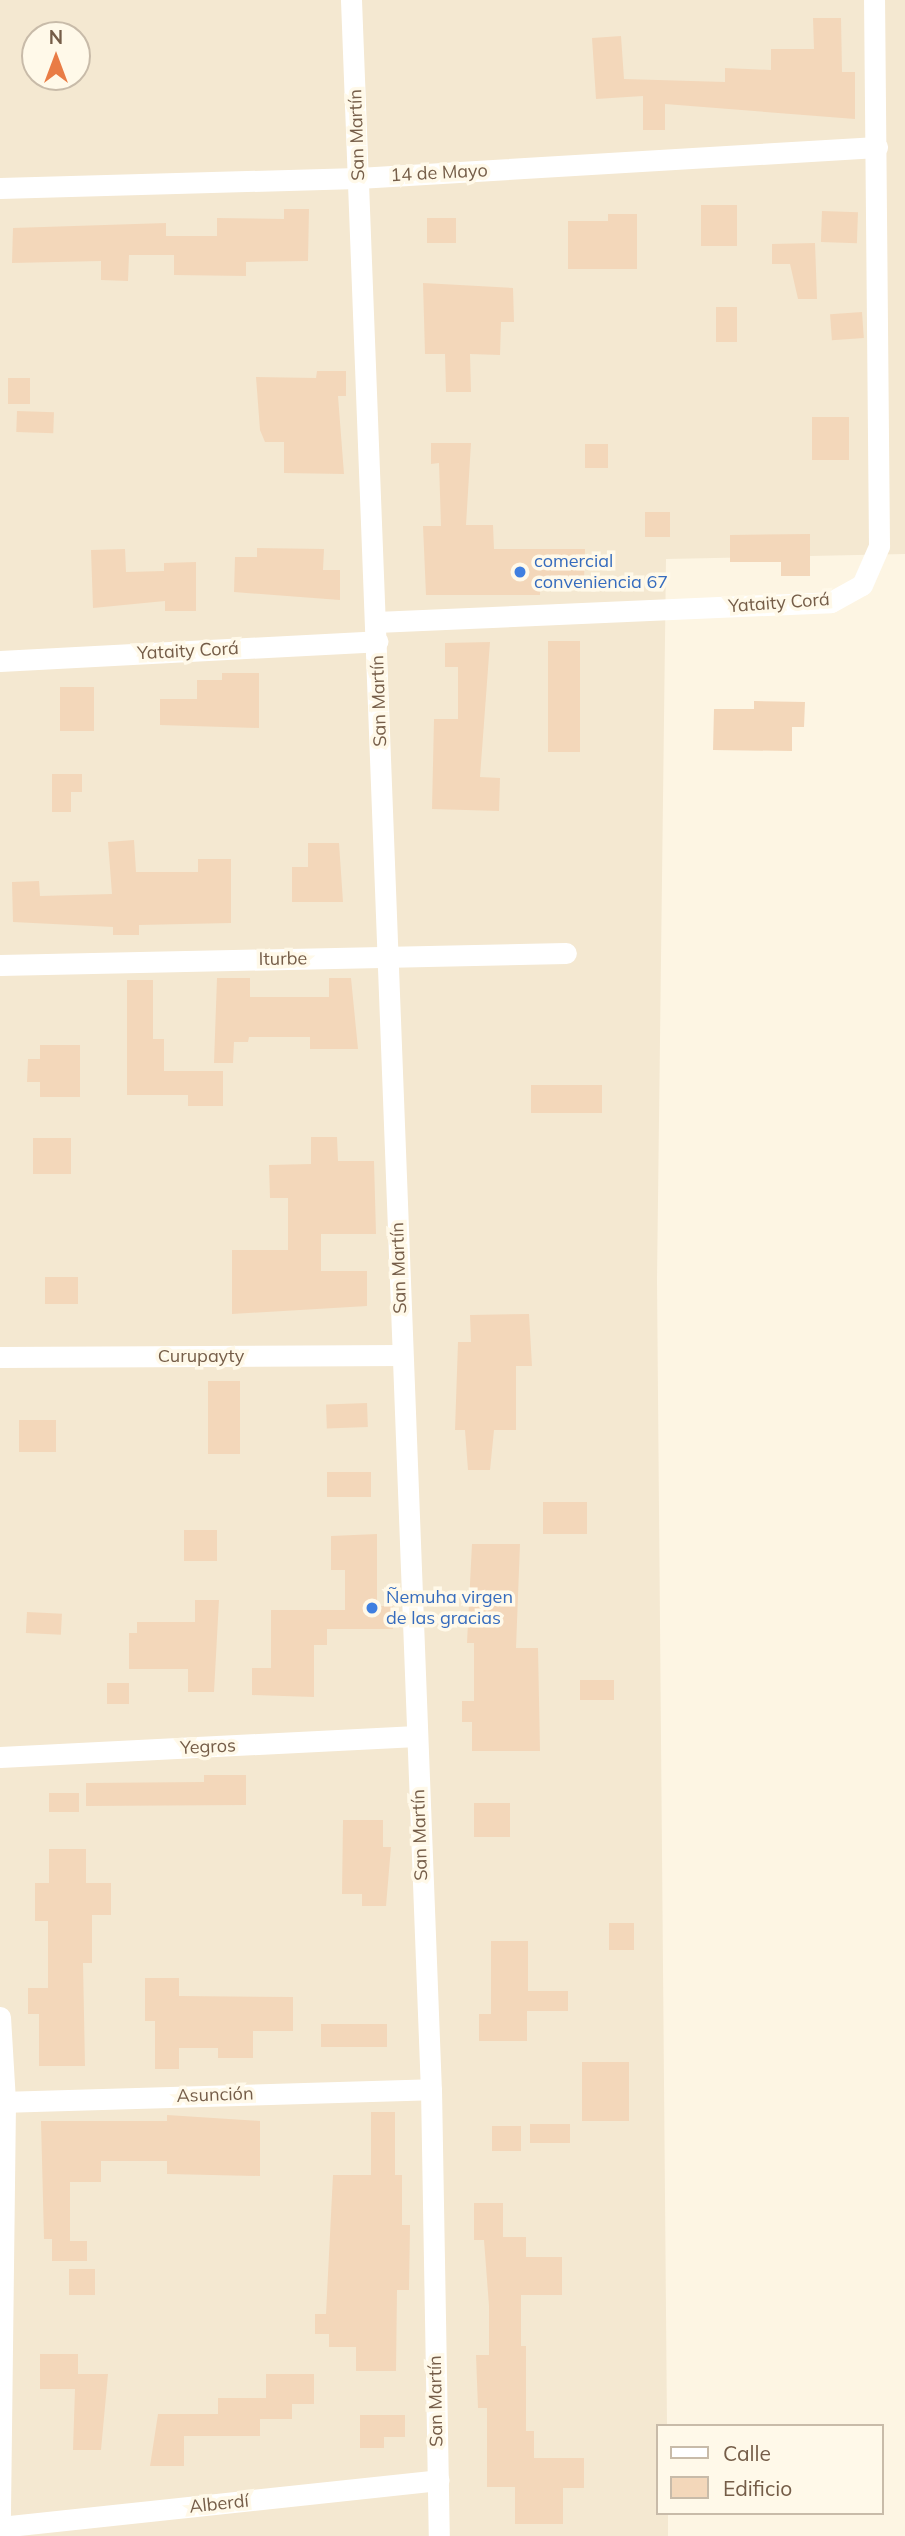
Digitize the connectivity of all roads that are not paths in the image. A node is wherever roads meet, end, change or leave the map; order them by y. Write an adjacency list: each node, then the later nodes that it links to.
1 (351, 0): 4 (street, San Martín)
2 (874, 0): 3 (street, Yataity Corá)
3 (877, 147): 4 (street, 14 de Mayo); 6 (street, Yataity Corá)
4 (358, 177): 5 (street, 14 de Mayo); 6 (street, San Martín)
5 (0, 188)
6 (376, 632): 7 (street, Yataity Corá); 9 (street, San Martín)
7 (0, 661)
8 (566, 953): 9 (street, Iturbe)
9 (389, 957): 10 (street, Iturbe); 11 (street, San Martín)
10 (0, 965)
11 (402, 1355): 12 (street, Curupayty); 13 (street, San Martín)
12 (0, 1357)
13 (416, 1736): 14 (street, Yegros); 16 (street, San Martín)
14 (0, 1757)
15 (0, 2017): 17 (street)
16 (431, 2089): 17 (street, Asunción); 18 (street, San Martín)
17 (3, 2102): 19 (street)
18 (438, 2480): 19 (street, Alberdí); 21 (street, San Martín)
19 (0, 2527): 20 (street)
20 (0, 2536)
21 (439, 2536)

